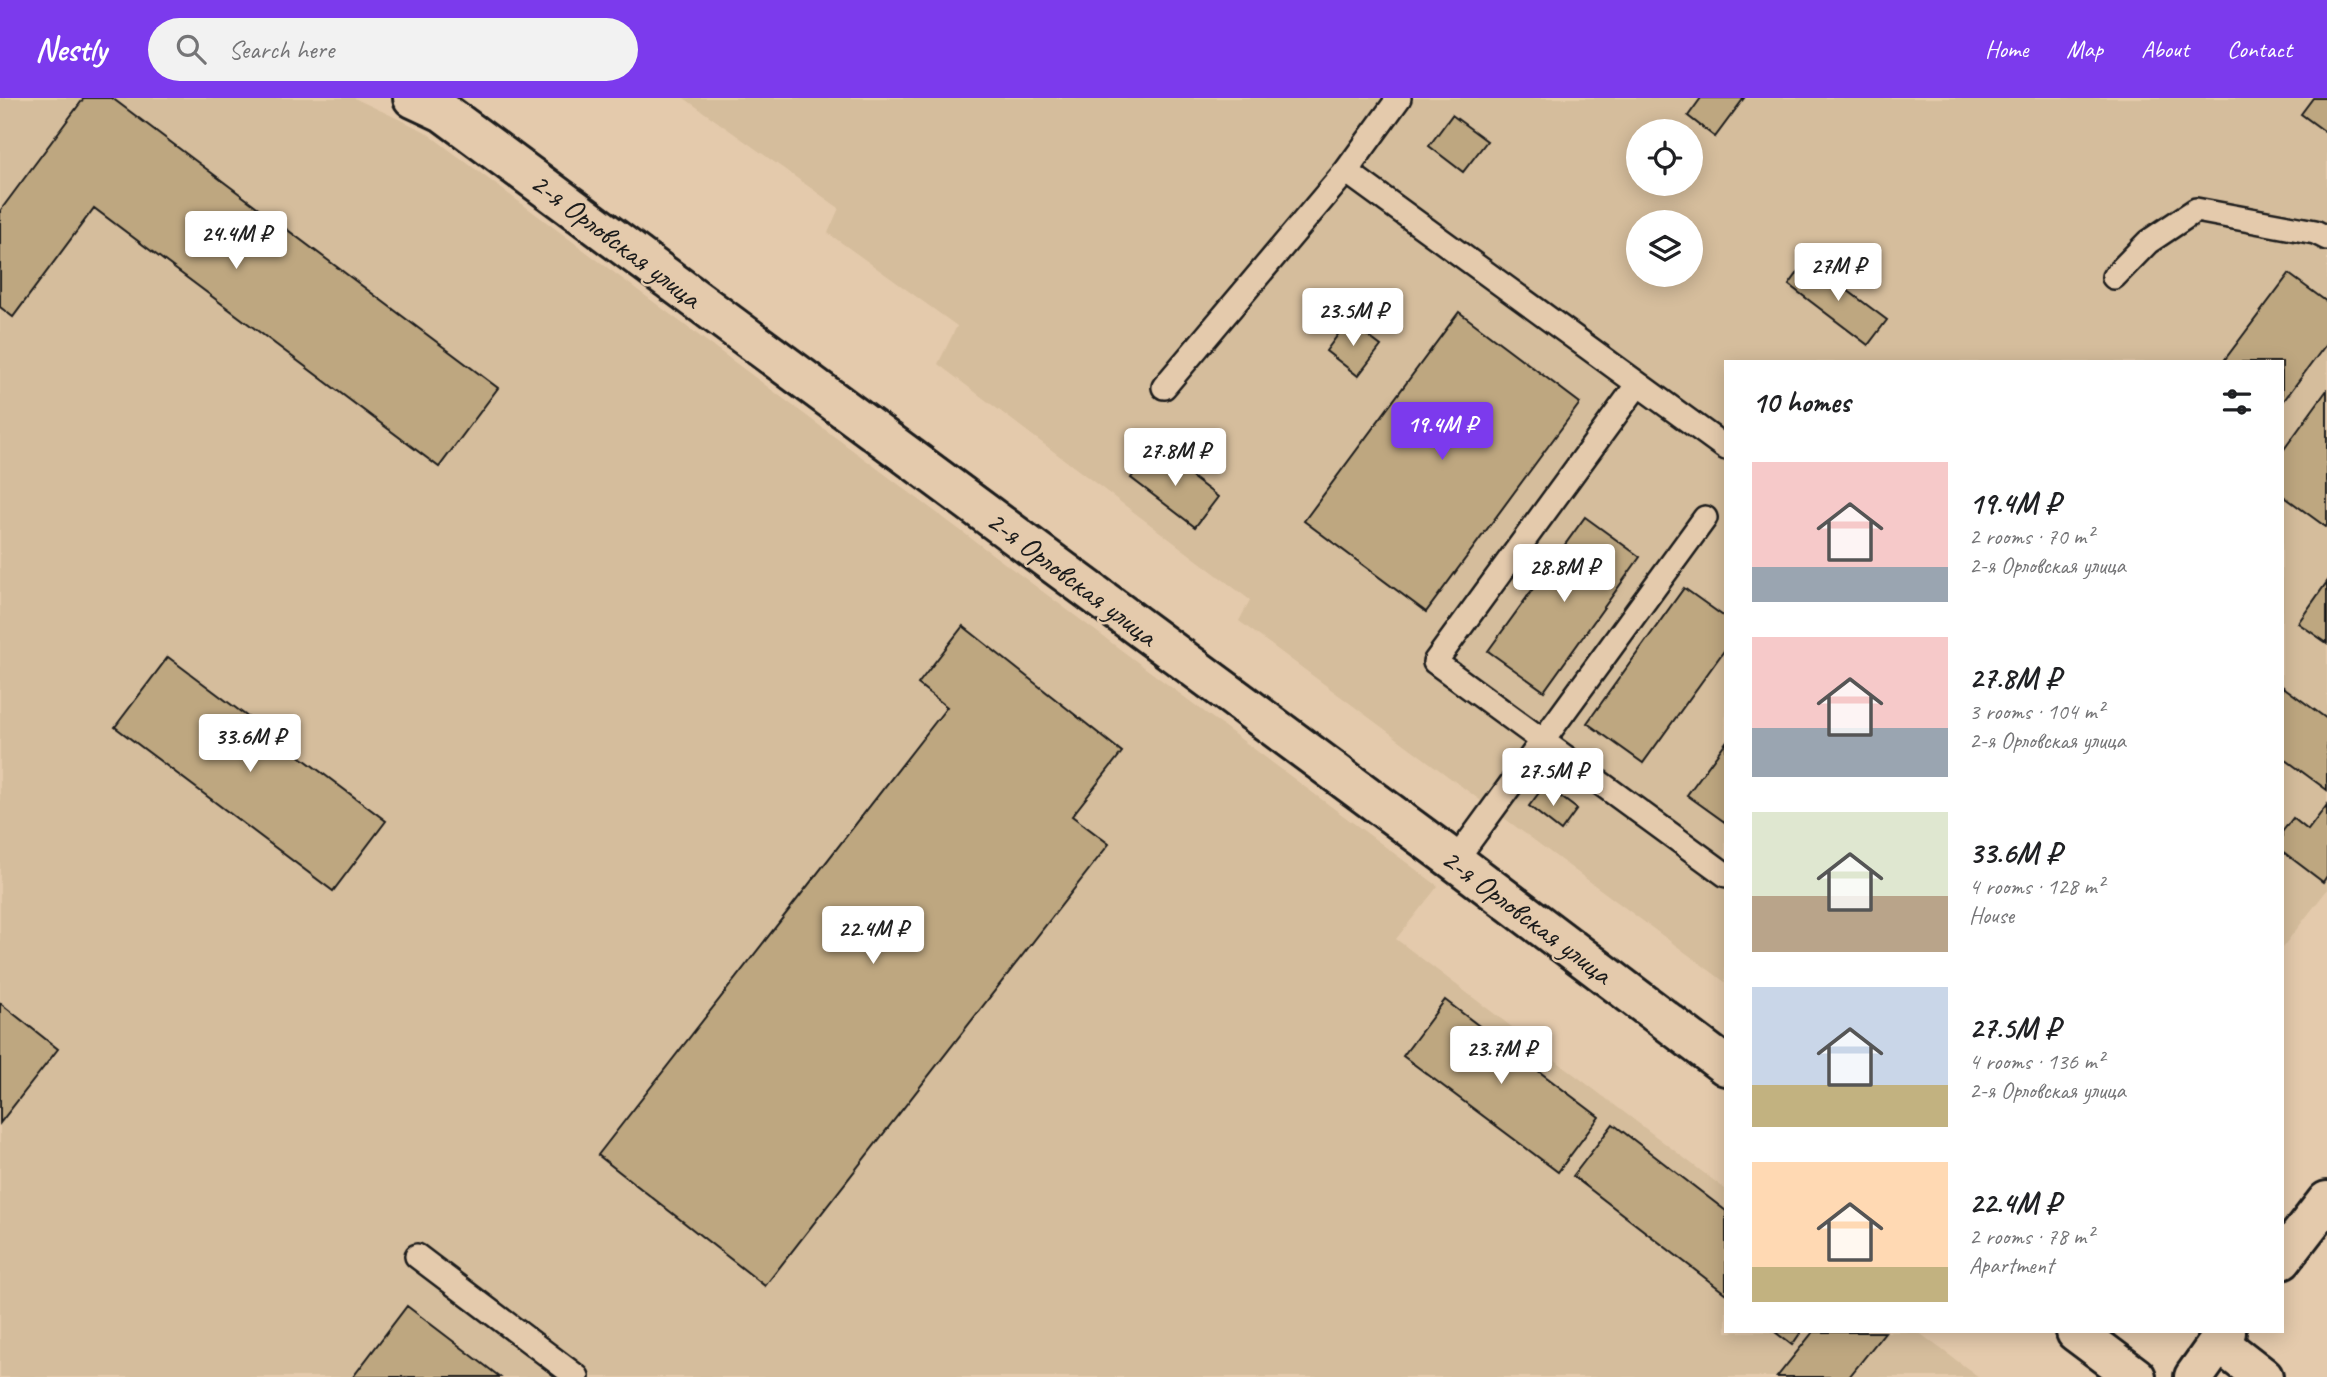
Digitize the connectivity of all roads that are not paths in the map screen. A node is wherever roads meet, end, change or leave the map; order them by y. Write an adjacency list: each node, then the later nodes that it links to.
1 (413, 98): 11 (street, 2-я Орловская улица)
2 (1399, 98): 3 (lane)
3 (1346, 171): 6 (lane); 7 (lane)
4 (2327, 238): 5 (lane)
5 (2114, 277)
6 (1638, 384): 8 (lane); 10 (lane)
7 (1164, 387)
8 (1724, 447)
9 (1705, 518): 10 (lane)
10 (1543, 741): 11 (lane); 12 (lane)
11 (1455, 861): 13 (street, 2-я Орловская улица)
12 (1724, 874)
13 (1724, 1064)
14 (2327, 1201): 16 (street)
15 (417, 1256): 19 (lane)
16 (2284, 1256)
17 (2077, 1333): 20 (street)
18 (2239, 1358): 21 (street)
19 (577, 1377)
20 (2136, 1377)
21 (2194, 1377)

